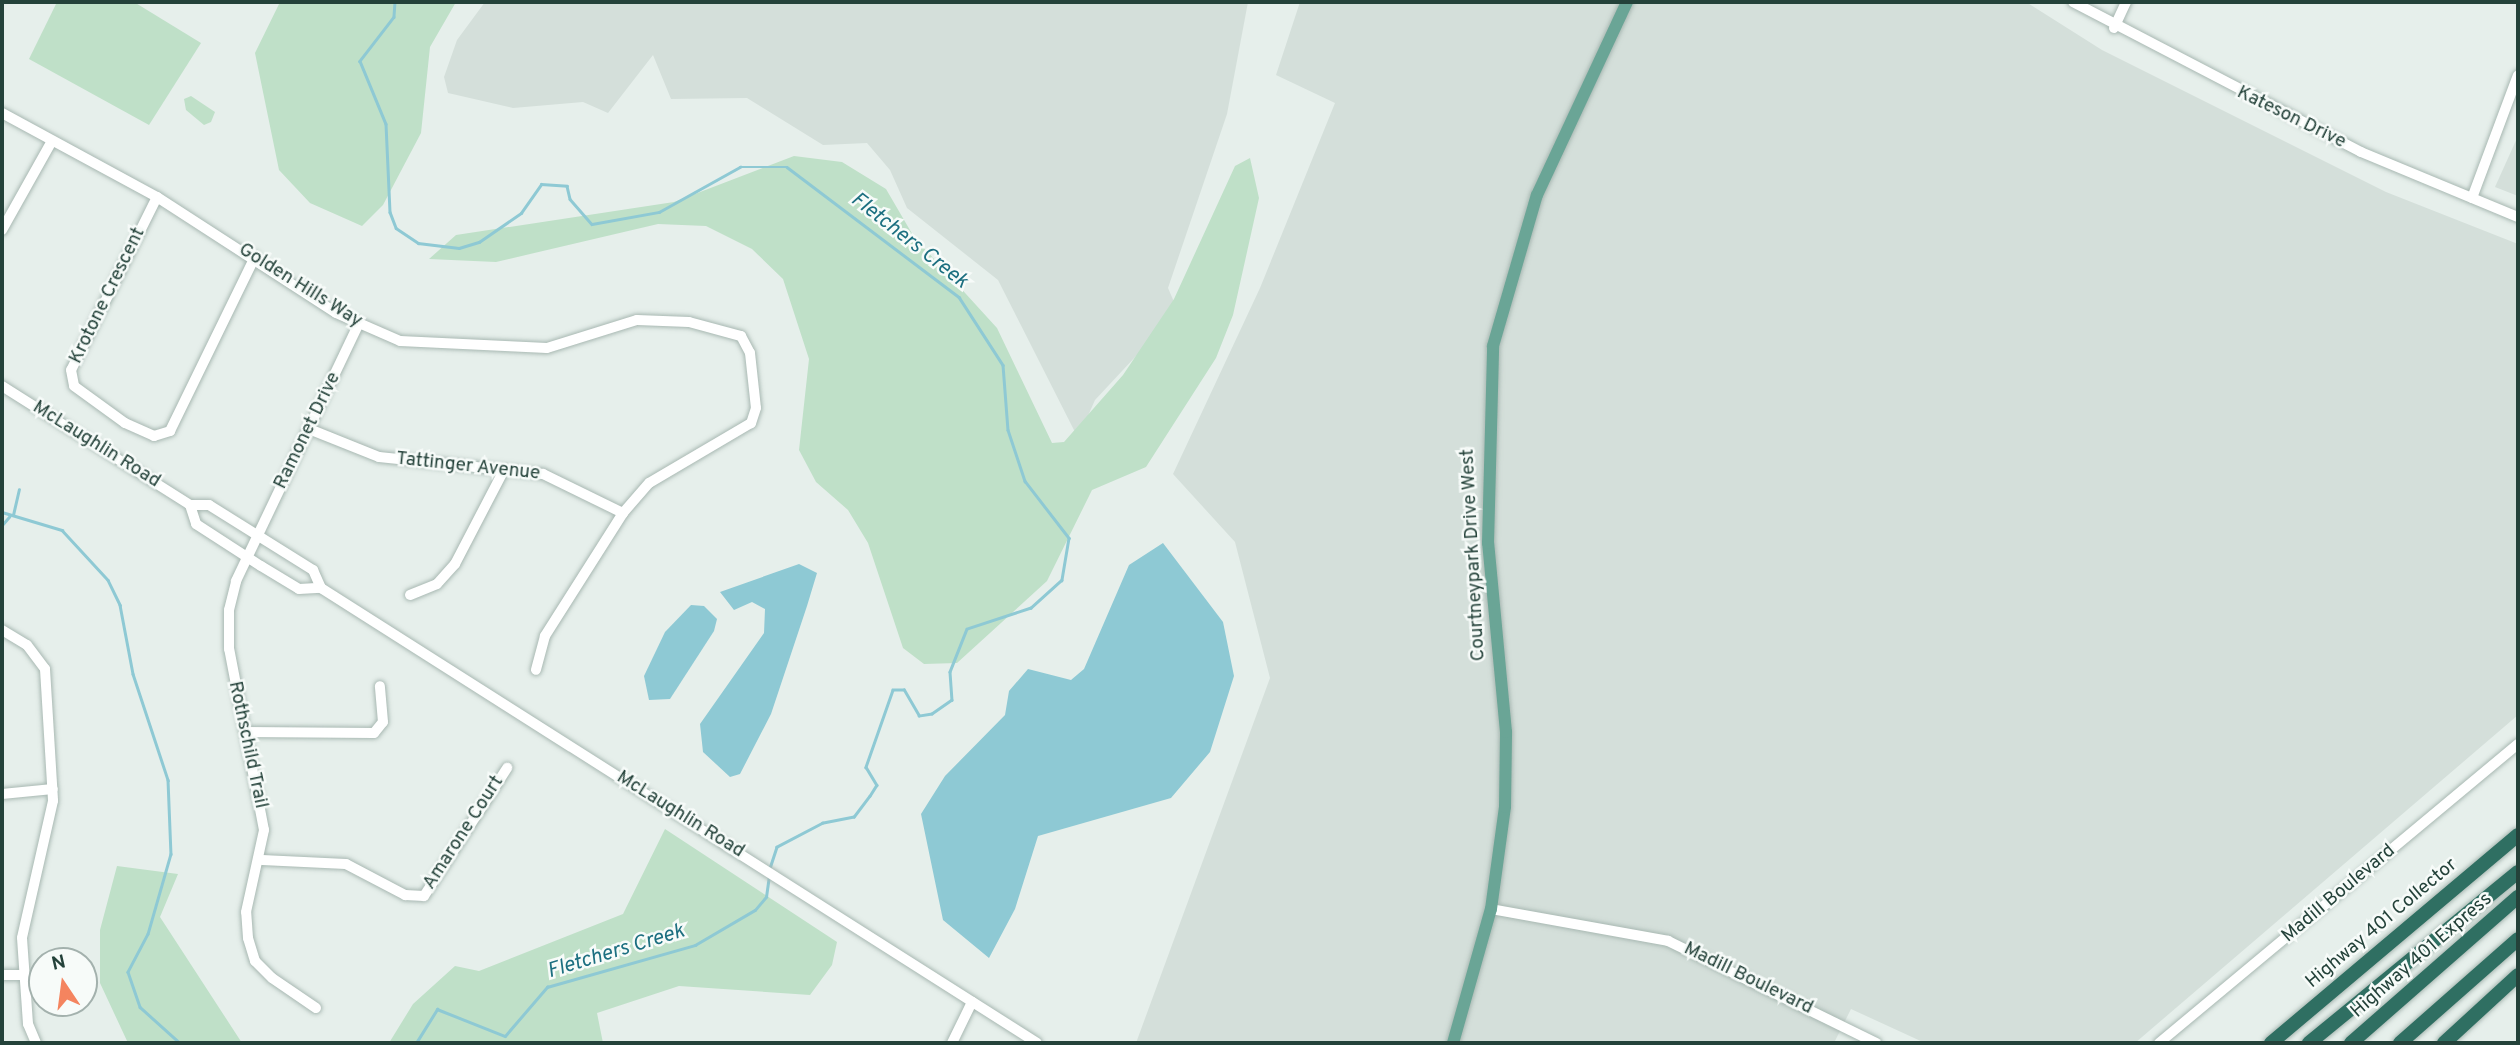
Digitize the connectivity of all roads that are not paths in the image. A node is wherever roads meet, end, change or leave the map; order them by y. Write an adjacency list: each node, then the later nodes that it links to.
1 (1628, 2): 35 (main road, Courtneypark Drive West)
2 (2073, 2): 4 (street, Kateson Drive)
3 (2126, 2): 4 (street)
4 (2113, 28): 9 (street, Kateson Drive)
5 (2518, 75): 9 (street)
6 (2, 113): 7 (street, Golden Hills Way)
7 (52, 141): 8 (street, Golden Hills Way); 11 (street)
8 (157, 197): 12 (street, Golden Hills Way); 12 (street, Krotone Crescent)
9 (2472, 198): 10 (street, Kateson Drive)
10 (2518, 217)
11 (2, 230)
12 (255, 257): 13 (street, Golden Hills Way)
13 (358, 325): 15 (street, Ramonet Drive); 18 (street, Golden Hills Way)
14 (2, 386): 17 (street, McLaughlin Road)
15 (309, 429): 16 (street, Tattinger Avenue); 19 (street, Ramonet Drive)
16 (504, 470): 18 (street, Tattinger Avenue); 22 (street)
17 (190, 505): 19 (street, McLaughlin Road); 20 (street, McLaughlin Road)
18 (623, 513): 24 (street, Golden Hills Way)
19 (257, 536): 20 (street, Rothschild Trail); 21 (street, McLaughlin Road)
20 (247, 557): 21 (street, McLaughlin Road); 26 (street, Rothschild Trail)
21 (321, 588): 40 (street, McLaughlin Road)
22 (411, 595)
23 (2, 630): 29 (street)
24 (536, 670)
25 (380, 687): 26 (street)
26 (246, 732): 32 (street, Rothschild Trail)
27 (2518, 744): 47 (street, Madill Boulevard)
28 (507, 768): 32 (street, Amarone Court)
29 (53, 789): 30 (street); 38 (street)
30 (2, 794)
31 (2518, 835): 48 (highway, Highway 401 Collector)
32 (262, 860): 41 (street, Rothschild Trail)
33 (2518, 872): 49 (highway)
34 (2518, 897): 50 (highway, Highway 401 Express)
35 (1491, 909): 45 (main road, Courtneypark Drive West); 46 (street, Madill Boulevard)
36 (2518, 939): 51 (highway)
37 (2, 975): 38 (street)
38 (24, 975): 42 (street)
39 (2518, 975): 52 (highway)
40 (972, 1002): 43 (street); 44 (street, McLaughlin Road)
41 (316, 1008)
42 (36, 1043)
43 (952, 1043)
44 (1037, 1043)
45 (1452, 1043)
46 (1876, 1043)
47 (2159, 1043)
48 (2271, 1043)
49 (2309, 1043)
50 (2351, 1043)
51 (2400, 1043)
52 (2444, 1043)

